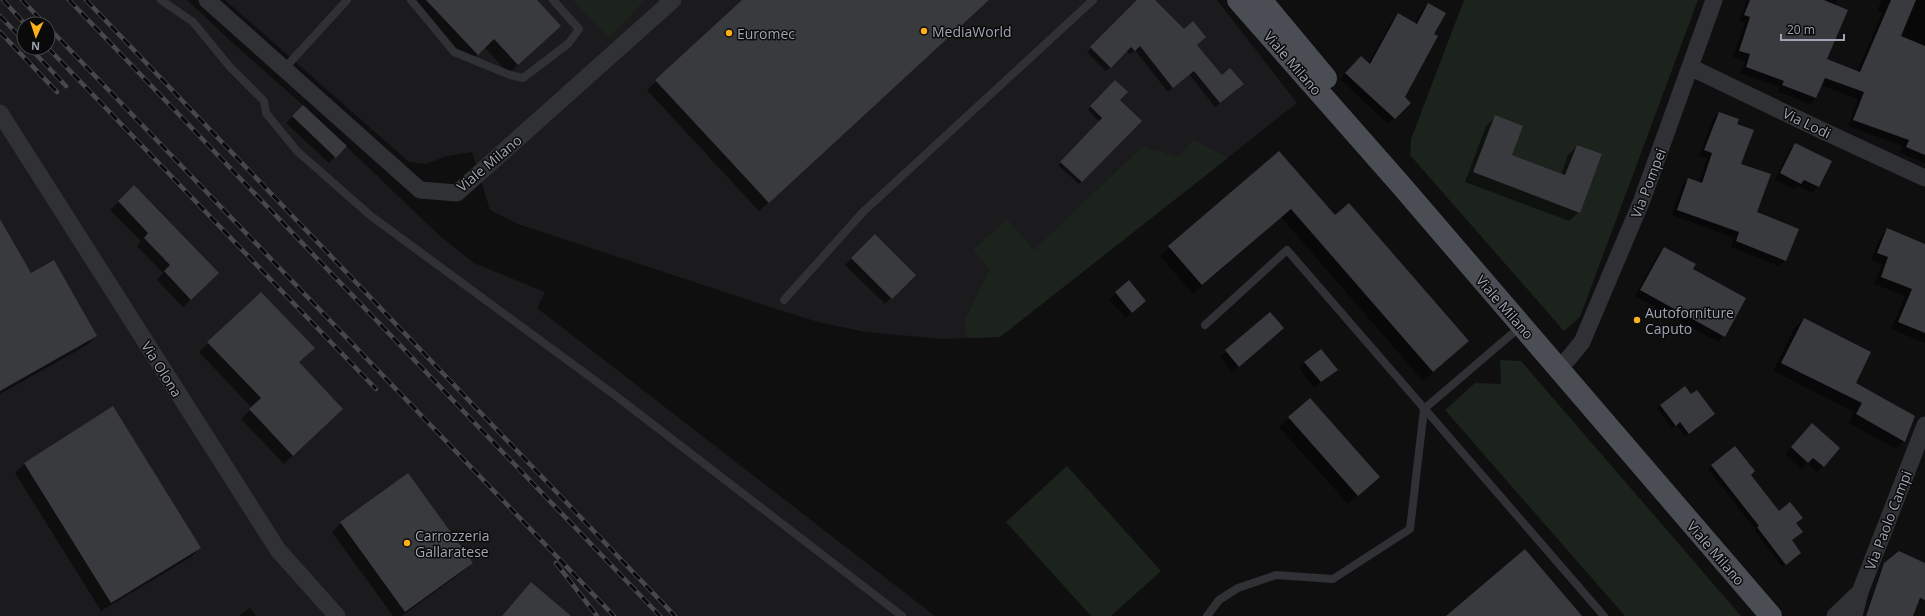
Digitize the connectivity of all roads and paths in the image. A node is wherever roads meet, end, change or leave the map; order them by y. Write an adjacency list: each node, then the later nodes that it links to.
1 (161, 0): 23 (lane)
2 (207, 0): 12 (street, Viale Milano)
3 (347, 0): 12 (lane)
4 (410, 0): 5 (lane)
5 (553, 0)
6 (673, 0): 12 (street, Viale Milano)
7 (1093, 0): 15 (lane)
8 (1238, 0): 17 (main road, Viale Milano)
9 (1261, 0): 18 (main road, Viale Milano)
10 (1714, 0): 11 (street, Via Pompei)
11 (1690, 67): 14 (street, Via Lodi); 18 (street, Via Pompei)
12 (284, 68)
13 (0, 113): 22 (street, Via Olona)
14 (1925, 178)
15 (784, 300)
16 (1204, 325): 19 (lane)
17 (1521, 326): 19 (lane); 26 (main road, Viale Milano)
18 (1568, 359): 27 (main road, Viale Milano)
19 (1424, 409): 24 (lane); 25 (lane)
20 (1925, 425): 21 (street, Via Paolo Campi)
21 (1860, 592): 28 (street, Via Paolo Campi); 29 (street, Via Paolo Campi)
22 (337, 616)
23 (902, 616)
24 (1207, 616)
25 (1604, 616)
26 (1771, 616)
27 (1788, 616)
28 (1835, 616)
29 (1854, 616)

